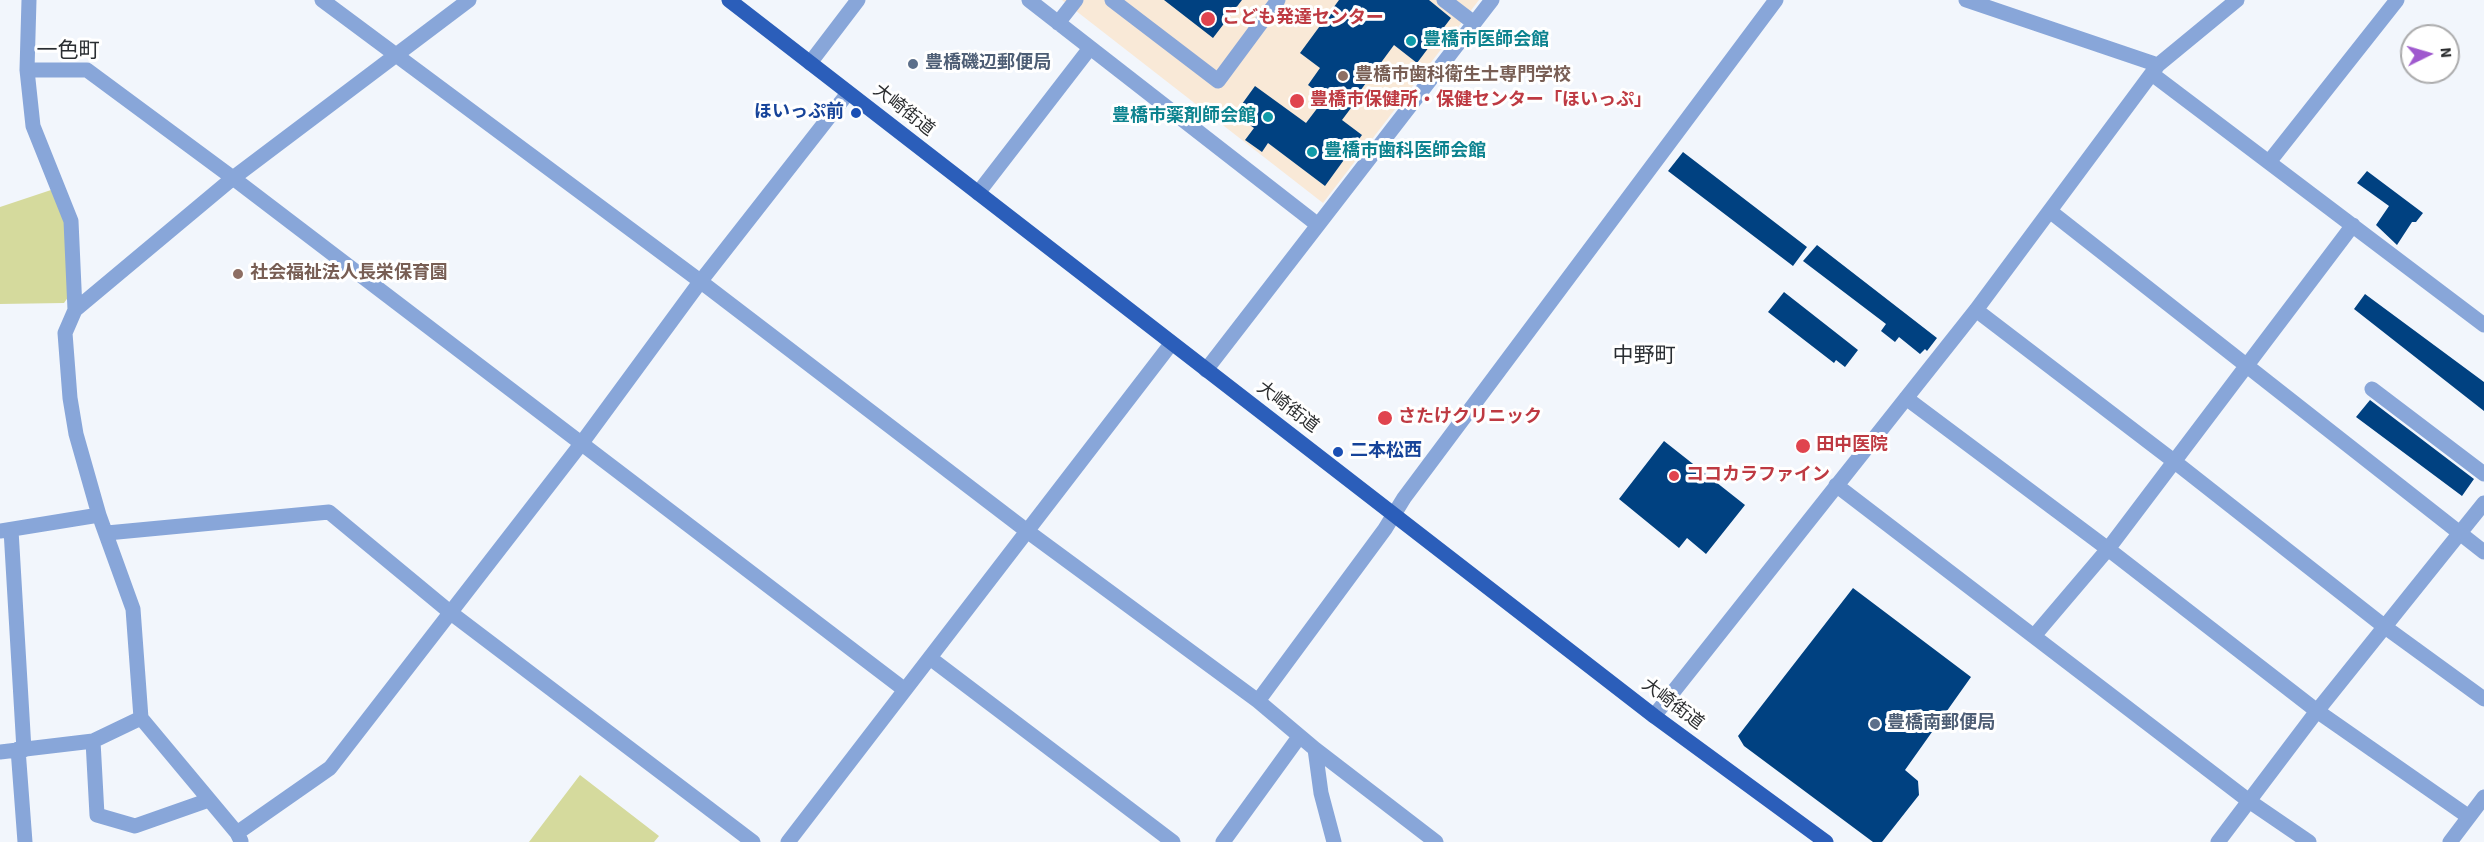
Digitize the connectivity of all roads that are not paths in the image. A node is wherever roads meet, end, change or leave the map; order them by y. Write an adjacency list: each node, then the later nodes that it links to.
1 (27, 0): 22 (street)
2 (322, 0): 19 (street)
3 (469, 0): 19 (street)
4 (729, 0): 20 (main road, 大崎街道)
5 (858, 0): 20 (street)
6 (1029, 0): 16 (street)
7 (1076, 0): 16 (street)
8 (1112, 0): 9 (street)
9 (1278, 0)
10 (1444, 0): 17 (street)
11 (1492, 0): 17 (street)
12 (1776, 0): 44 (street)
13 (1966, 0): 21 (street)
14 (2237, 0): 21 (street)
15 (2397, 0): 24 (street)
16 (1058, 23): 18 (street)
17 (1474, 23): 28 (street)
18 (1090, 48): 26 (street); 28 (street)
19 (395, 56): 25 (street); 30 (street)
20 (810, 63): 23 (main road, 大崎街道)
21 (2155, 69): 24 (street); 27 (street)
22 (27, 70): 25 (street); 31 (street)
23 (848, 93): 26 (main road, 大崎街道); 30 (street)
24 (2269, 162): 29 (street)
25 (233, 178): 31 (street); 39 (street)
26 (978, 193): 34 (main road, 大崎街道)
27 (2051, 212): 32 (street); 35 (street)
28 (1318, 225): 36 (street)
29 (2353, 225): 33 (street); 35 (street)
30 (700, 282): 39 (street); 47 (street)
31 (75, 310): 45 (street)
32 (1976, 310): 38 (street); 40 (street)
33 (2484, 325)
34 (1172, 344): 36 (main road, 大崎街道); 47 (street)
35 (2246, 366): 40 (street); 48 (street)
36 (1206, 370): 44 (main road, 大崎街道)
37 (2372, 389): 41 (street)
38 (1906, 398): 42 (street); 50 (street)
39 (581, 444): 52 (street); 56 (street)
40 (2175, 462): 50 (street); 53 (street)
41 (2484, 474)
42 (1836, 485): 54 (street); 60 (street)
43 (2484, 503): 48 (street)
44 (1394, 514): 58 (street); 60 (main road, 大崎街道)
45 (99, 516): 46 (street); 49 (street)
46 (5, 531): 65 (street)
47 (1027, 531): 55 (street); 58 (street)
48 (2459, 532): 51 (street); 53 (street)
49 (107, 533): 52 (street); 61 (street)
50 (2109, 549): 54 (street); 59 (street)
51 (2484, 552)
52 (451, 613): 71 (street); 73 (street)
53 (2385, 627): 57 (street); 59 (street)
54 (2034, 636): 69 (street)
55 (930, 658): 56 (street); 75 (street)
56 (905, 690): 74 (street)
57 (2484, 699)
58 (1258, 701): 62 (street)
59 (2317, 711): 69 (street); 70 (street)
60 (1654, 716): 79 (main road, 大崎街道)
61 (141, 718): 63 (street); 68 (street)
62 (1299, 737): 64 (street); 76 (street)
63 (93, 741): 65 (street); 68 (street)
64 (1315, 749): 77 (street); 78 (street)
65 (21, 750): 66 (street); 72 (street)
66 (0, 752)
67 (2484, 797): 70 (street)
68 (210, 800): 71 (street)
69 (2249, 801): 80 (street); 81 (street)
70 (2469, 817): 82 (street)
71 (239, 838)
72 (25, 842)
73 (753, 842)
74 (788, 842)
75 (1173, 842)
76 (1223, 842)
77 (1334, 842)
78 (1436, 842)
79 (1826, 842)
80 (2218, 842)
81 (2309, 842)
82 (2450, 842)

